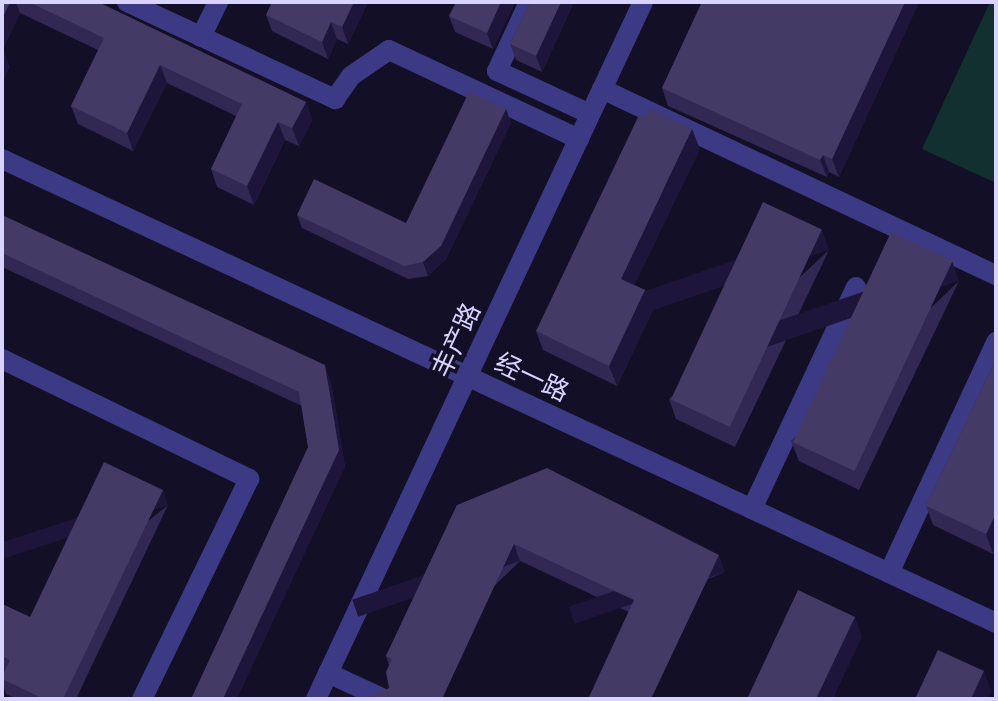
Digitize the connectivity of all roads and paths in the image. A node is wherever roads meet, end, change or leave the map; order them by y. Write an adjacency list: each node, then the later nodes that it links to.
1 (127, 2): 5 (street)
2 (218, 2): 5 (street)
3 (529, 2): 7 (street)
4 (643, 2): 6 (street, 丰产路)
5 (201, 37): 8 (street)
6 (602, 89): 7 (street, 丰产路); 10 (street)
7 (590, 114): 8 (street, 丰产路)
8 (579, 139): 14 (street, 丰产路)
9 (2, 159): 14 (street, 经一路)
10 (996, 275)
11 (856, 287): 15 (street)
12 (996, 342): 16 (street)
13 (2, 359): 19 (street)
14 (467, 376): 15 (street, 经一路); 18 (street, 丰产路)
15 (752, 509): 16 (street, 经一路)
16 (889, 573): 17 (street, 经一路)
17 (996, 623)
18 (328, 673): 20 (street, 丰产路); 21 (street)
19 (142, 699)
20 (316, 699)
21 (384, 699)

